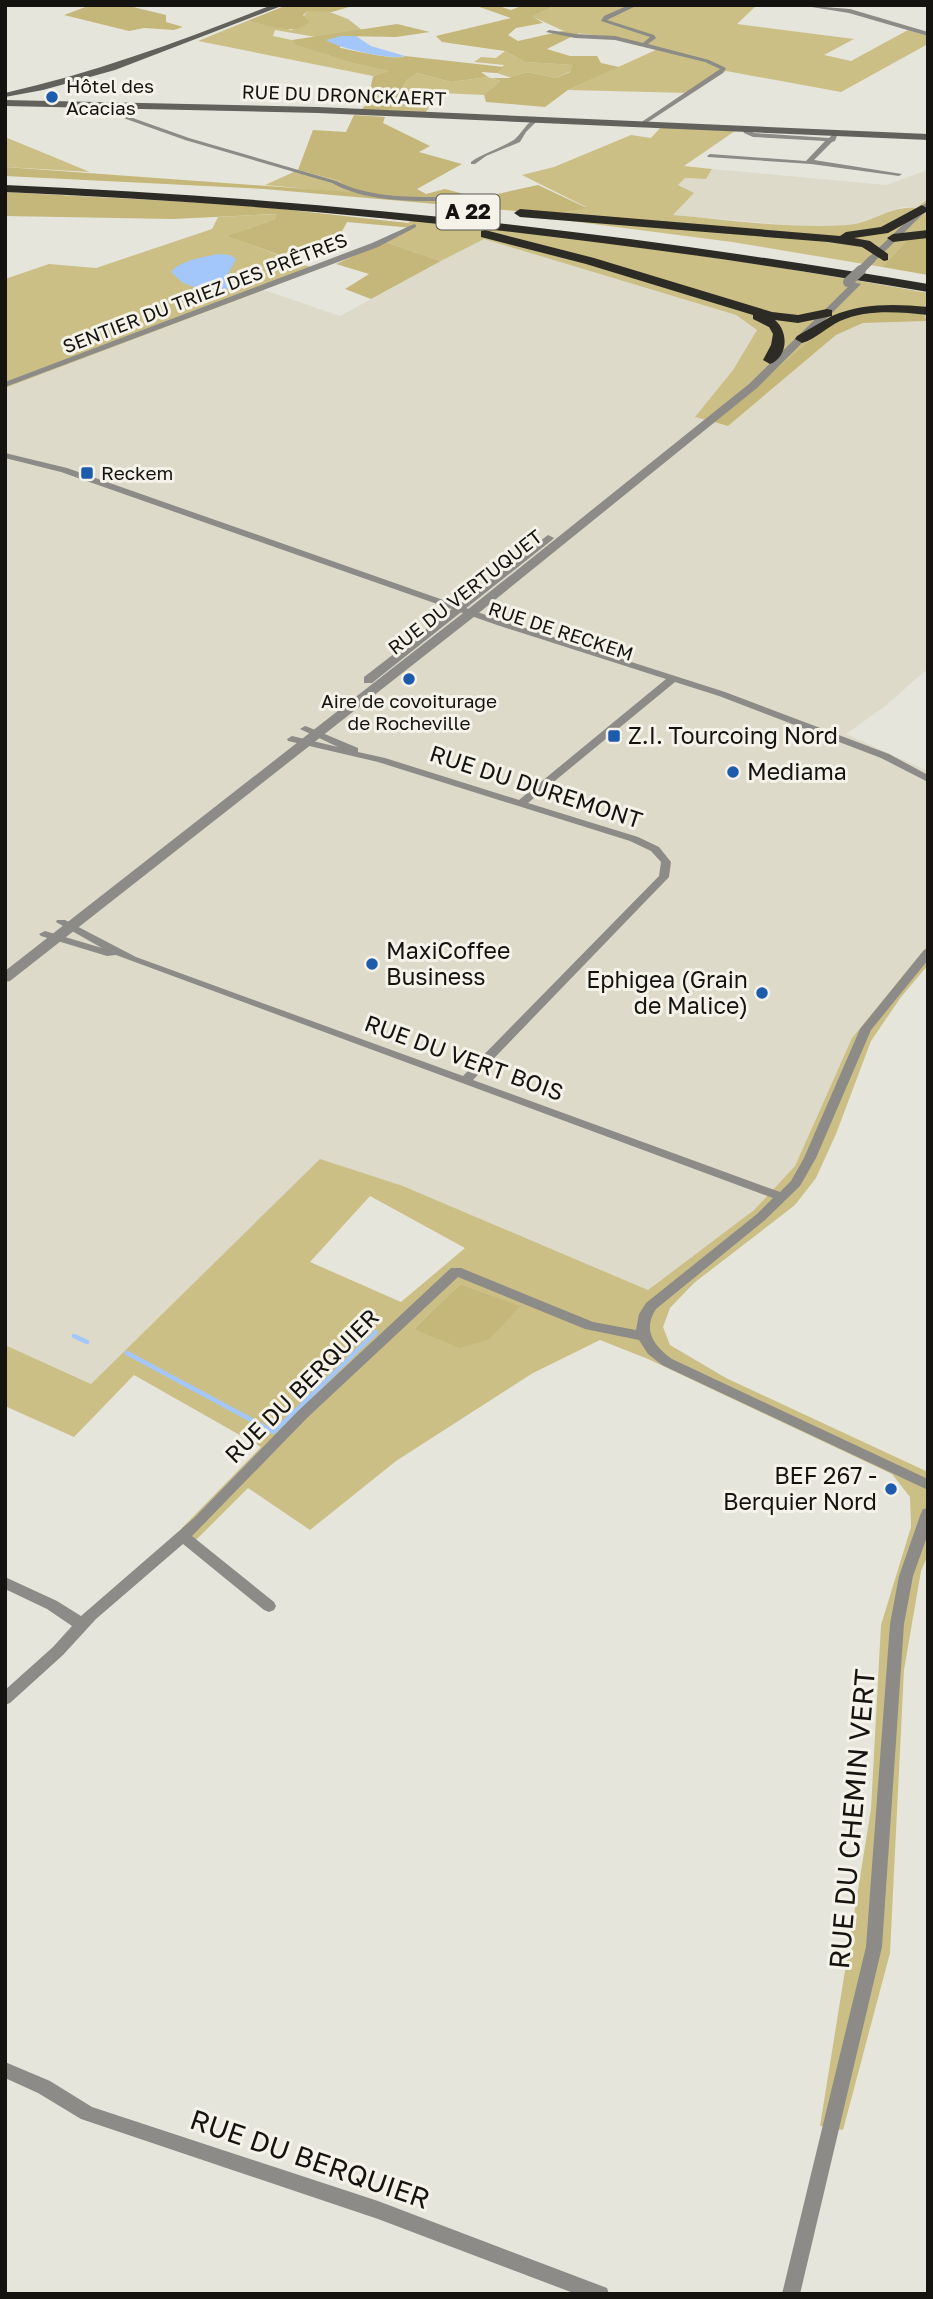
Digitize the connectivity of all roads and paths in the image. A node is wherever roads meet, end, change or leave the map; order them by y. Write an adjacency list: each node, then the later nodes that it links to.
1 (280, 5): 7 (main road)
2 (635, 5): 6 (street)
3 (802, 5): 5 (street)
4 (549, 32): 6 (street)
5 (928, 34)
6 (645, 44): 10 (street)
7 (5, 100): 8 (main road, RUE DU DRONCKAERT)
8 (104, 104): 9 (main road, RUE DU DRONCKAERT); 21 (street)
9 (535, 120): 10 (main road, RUE DU DRONCKAERT); 15 (street)
10 (642, 124): 12 (main road, RUE DU DRONCKAERT)
11 (928, 136): 12 (main road, RUE DU DRONCKAERT)
12 (834, 137): 14 (street)
13 (710, 156): 14 (street)
14 (811, 162): 16 (street)
15 (472, 163)
16 (899, 174)
17 (5, 180): 19 (highway, A 22)
18 (5, 188): 20 (highway, A 22)
19 (203, 190): 23 (highway); 30 (highway, A 22)
20 (185, 197): 32 (highway, A 22); 33 (highway)
21 (440, 199)
22 (926, 208): 26 (highway); 28 (street, RUE DU VERTUQUET)
23 (479, 209)
24 (501, 211): 26 (highway)
25 (414, 226): 38 (street, SENTIER DU TRIEZ DES PRÊTRES)
26 (779, 234): 29 (highway)
27 (928, 234): 28 (highway)
28 (900, 237): 29 (street, RUE DU VERTUQUET)
29 (878, 258): 31 (street, RUE DU VERTUQUET, bridge)
30 (928, 278)
31 (851, 285): 34 (highway); 35 (street, RUE DU VERTUQUET)
32 (928, 288)
33 (733, 306): 35 (highway); 37 (highway)
34 (928, 310): 36 (highway)
35 (821, 315): 36 (street, RUE DU VERTUQUET); 37 (street, RUE DU VERTUQUET)
36 (802, 339): 40 (street, RUE DU VERTUQUET)
37 (770, 360): 40 (street, RUE DU VERTUQUET)
38 (5, 385)
39 (5, 455): 40 (street, RUE DE RECKEM)
40 (460, 613): 41 (street, RUE DE RECKEM); 42 (street, RUE DU VERTUQUET)
41 (671, 680): 44 (street, RUE DE RECKEM); 45 (street)
42 (304, 736): 43 (street, RUE DU DUREMONT); 43 (street, RUE DU DUREMONT); 46 (street, RUE DU VERTUQUET)
43 (381, 760): 45 (street, RUE DU DUREMONT)
44 (928, 779)
45 (521, 803): 52 (street, RUE DU DUREMONT)
46 (66, 924): 47 (street, RUE DU VERTUQUET); 49 (street, RUE DU VERT BOIS)
47 (50, 936): 49 (street, RUE DU VERT BOIS); 50 (street, RUE DU VERTUQUET); 51 (street, RUE DU VERTUQUET)
48 (928, 952): 53 (street)
49 (132, 959): 52 (street, RUE DU VERT BOIS)
50 (5, 966)
51 (5, 978)
52 (465, 1081): 53 (street, RUE DU VERT BOIS)
53 (782, 1197): 54 (street)
54 (642, 1335): 55 (street); 57 (street, RUE DU BERQUIER)
55 (928, 1485)
56 (928, 1513): 64 (street, RUE DU CHEMIN VERT)
57 (183, 1536): 59 (street); 60 (street, RUE DU BERQUIER)
58 (5, 1582): 60 (street)
59 (268, 1606)
60 (83, 1625): 61 (street, RUE DU BERQUIER)
61 (5, 1699)
62 (5, 2070): 63 (street, RUE DU BERQUIER)
63 (600, 2294)
64 (790, 2294)

